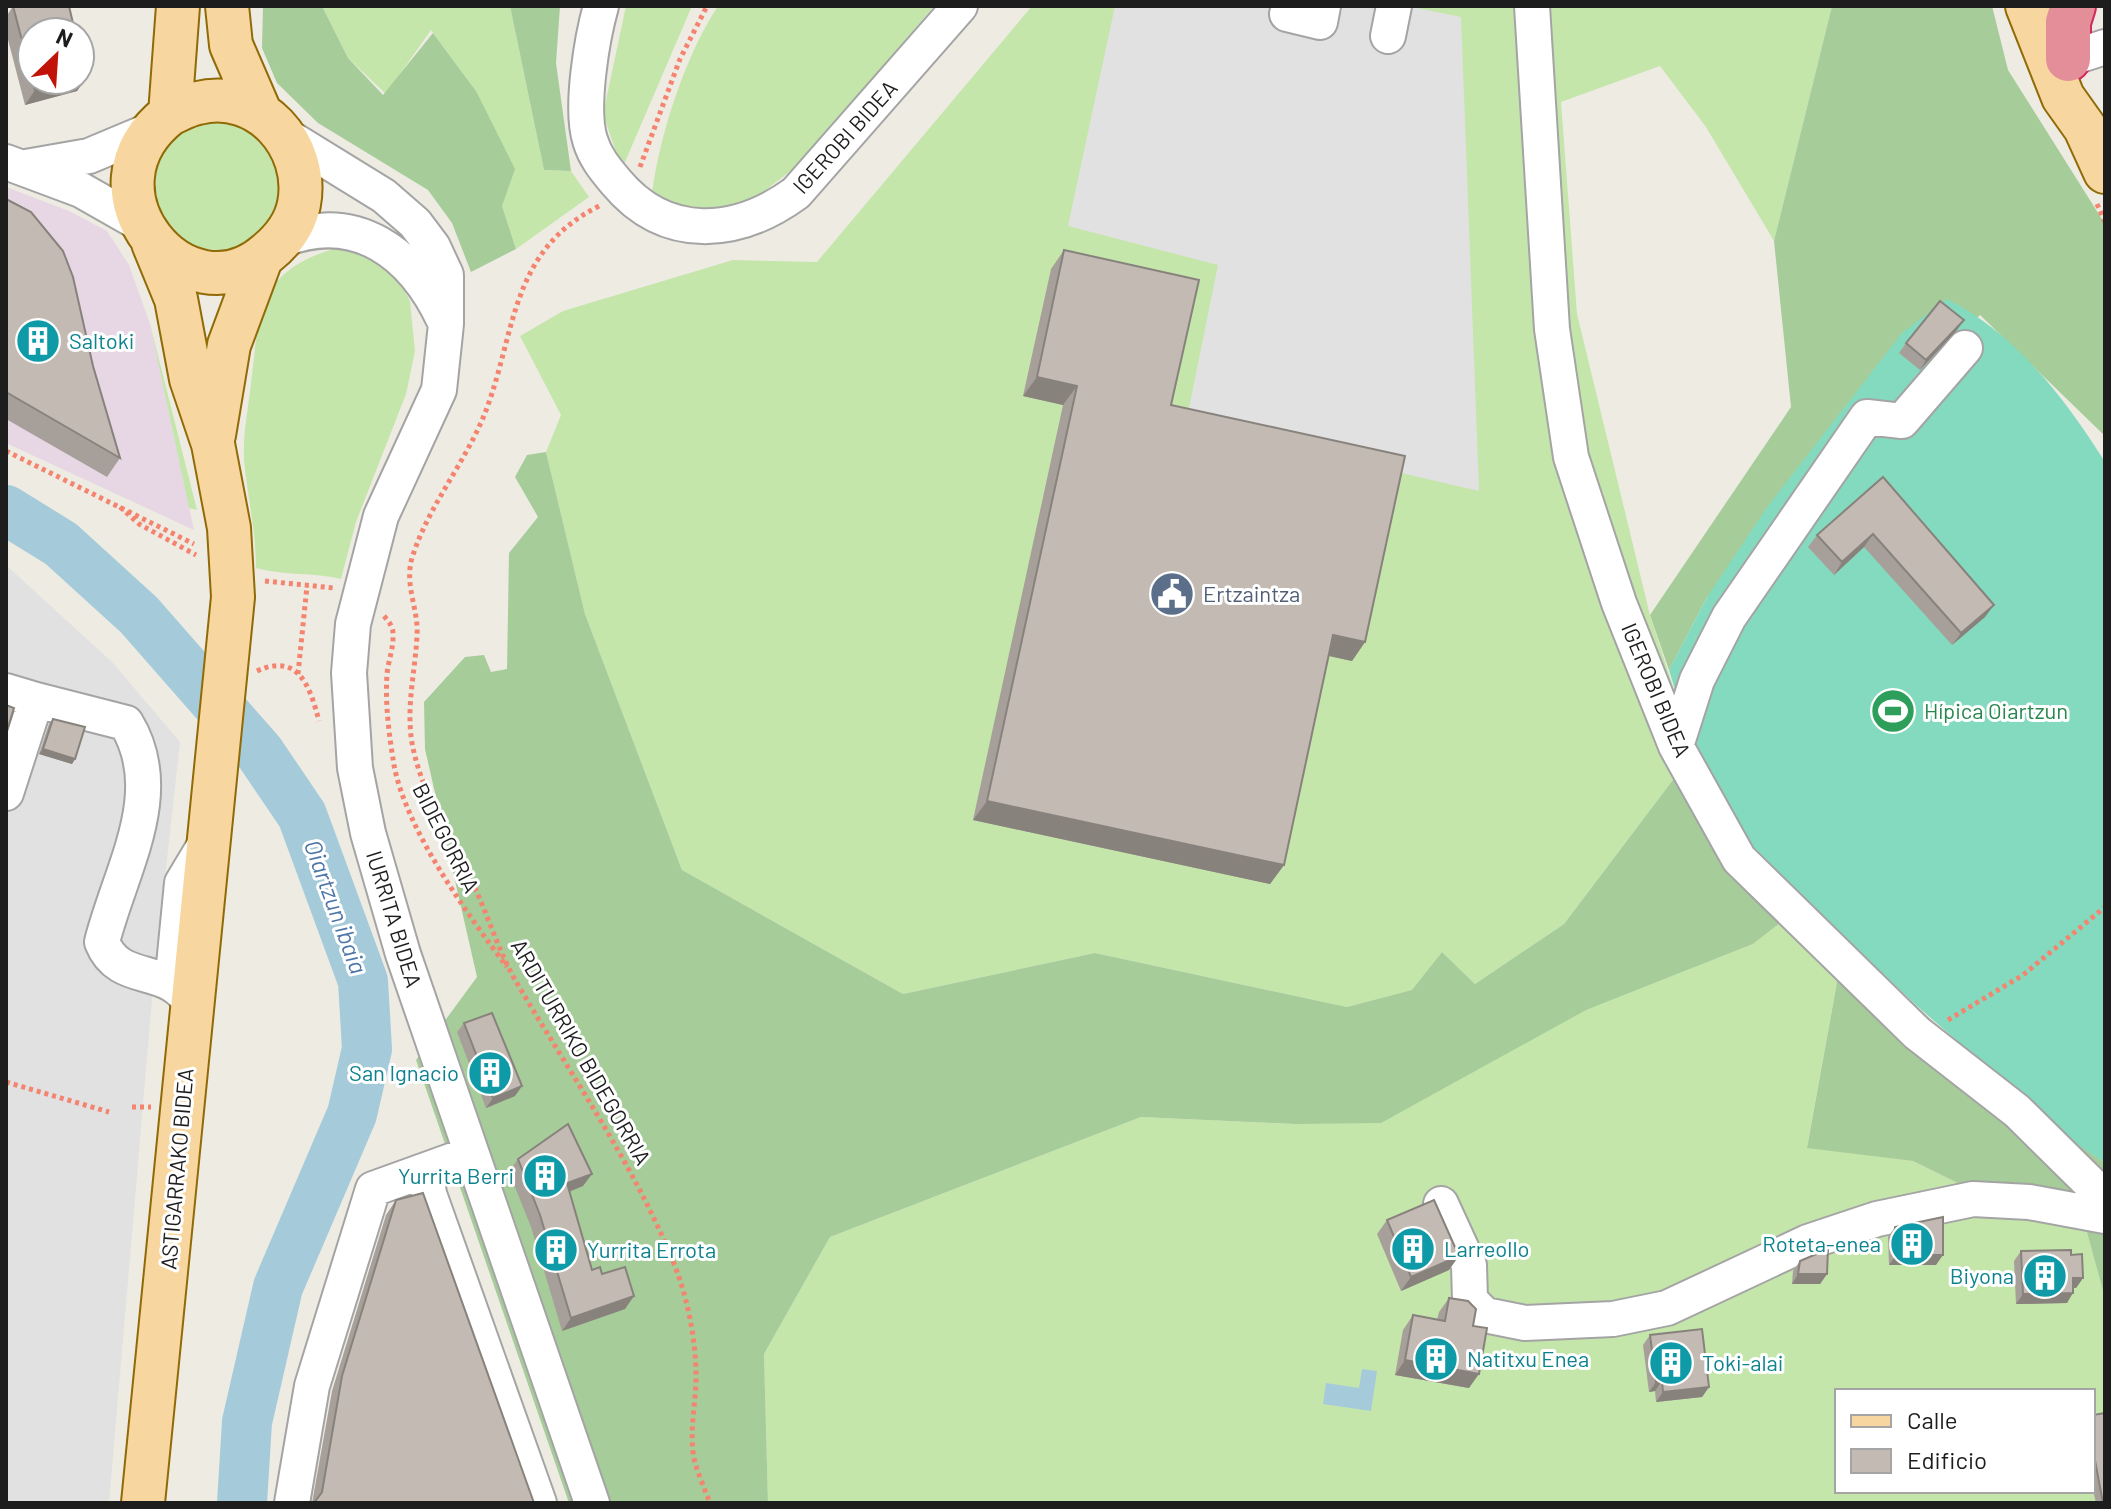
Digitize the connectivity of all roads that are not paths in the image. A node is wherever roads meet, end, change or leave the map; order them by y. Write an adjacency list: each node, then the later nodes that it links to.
1 (178, 6): 12 (main road)
2 (227, 6): 13 (main road)
3 (601, 6): 4 (street, IGEROBI BIDEA)
4 (960, 6)
5 (1323, 6): 10 (street)
6 (1532, 6): 23 (street, IGEROBI BIDEA)
7 (2027, 6): 14 (main road)
8 (2051, 6): 11 (main road)
9 (2073, 6): 11 (highway)
10 (1287, 14)
11 (2087, 53): 14 (main road)
12 (160, 122): 13 (main road); 15 (street); 17 (main road)
13 (272, 124): 18 (main road); 19 (street, IURRITA BIDEA)
14 (2085, 128): 16 (main road)
15 (14, 165): 17 (street)
16 (2105, 172)
17 (146, 233): 18 (main road); 21 (main road)
18 (272, 250): 19 (street); 21 (main road)
19 (446, 324): 28 (street, IURRITA BIDEA)
20 (1965, 348): 23 (street)
21 (213, 444): 25 (main road, ASTIGARRAKO BIDEA)
22 (21, 696): 24 (street); 26 (street)
23 (1676, 746): 31 (street, IGEROBI BIDEA)
24 (6, 793)
25 (210, 835): 26 (street); 27 (main road, ASTIGARRAKO BIDEA)
26 (161, 977): 27 (street)
27 (193, 1008): 32 (main road, ASTIGARRAKO BIDEA)
28 (470, 1154): 29 (street); 35 (street, IURRITA BIDEA)
29 (426, 1170): 33 (street); 34 (street)
30 (1441, 1204): 31 (street, IGEROBI BIDEA)
31 (2105, 1215)
32 (143, 1503)
33 (292, 1503)
34 (539, 1503)
35 (592, 1503)

